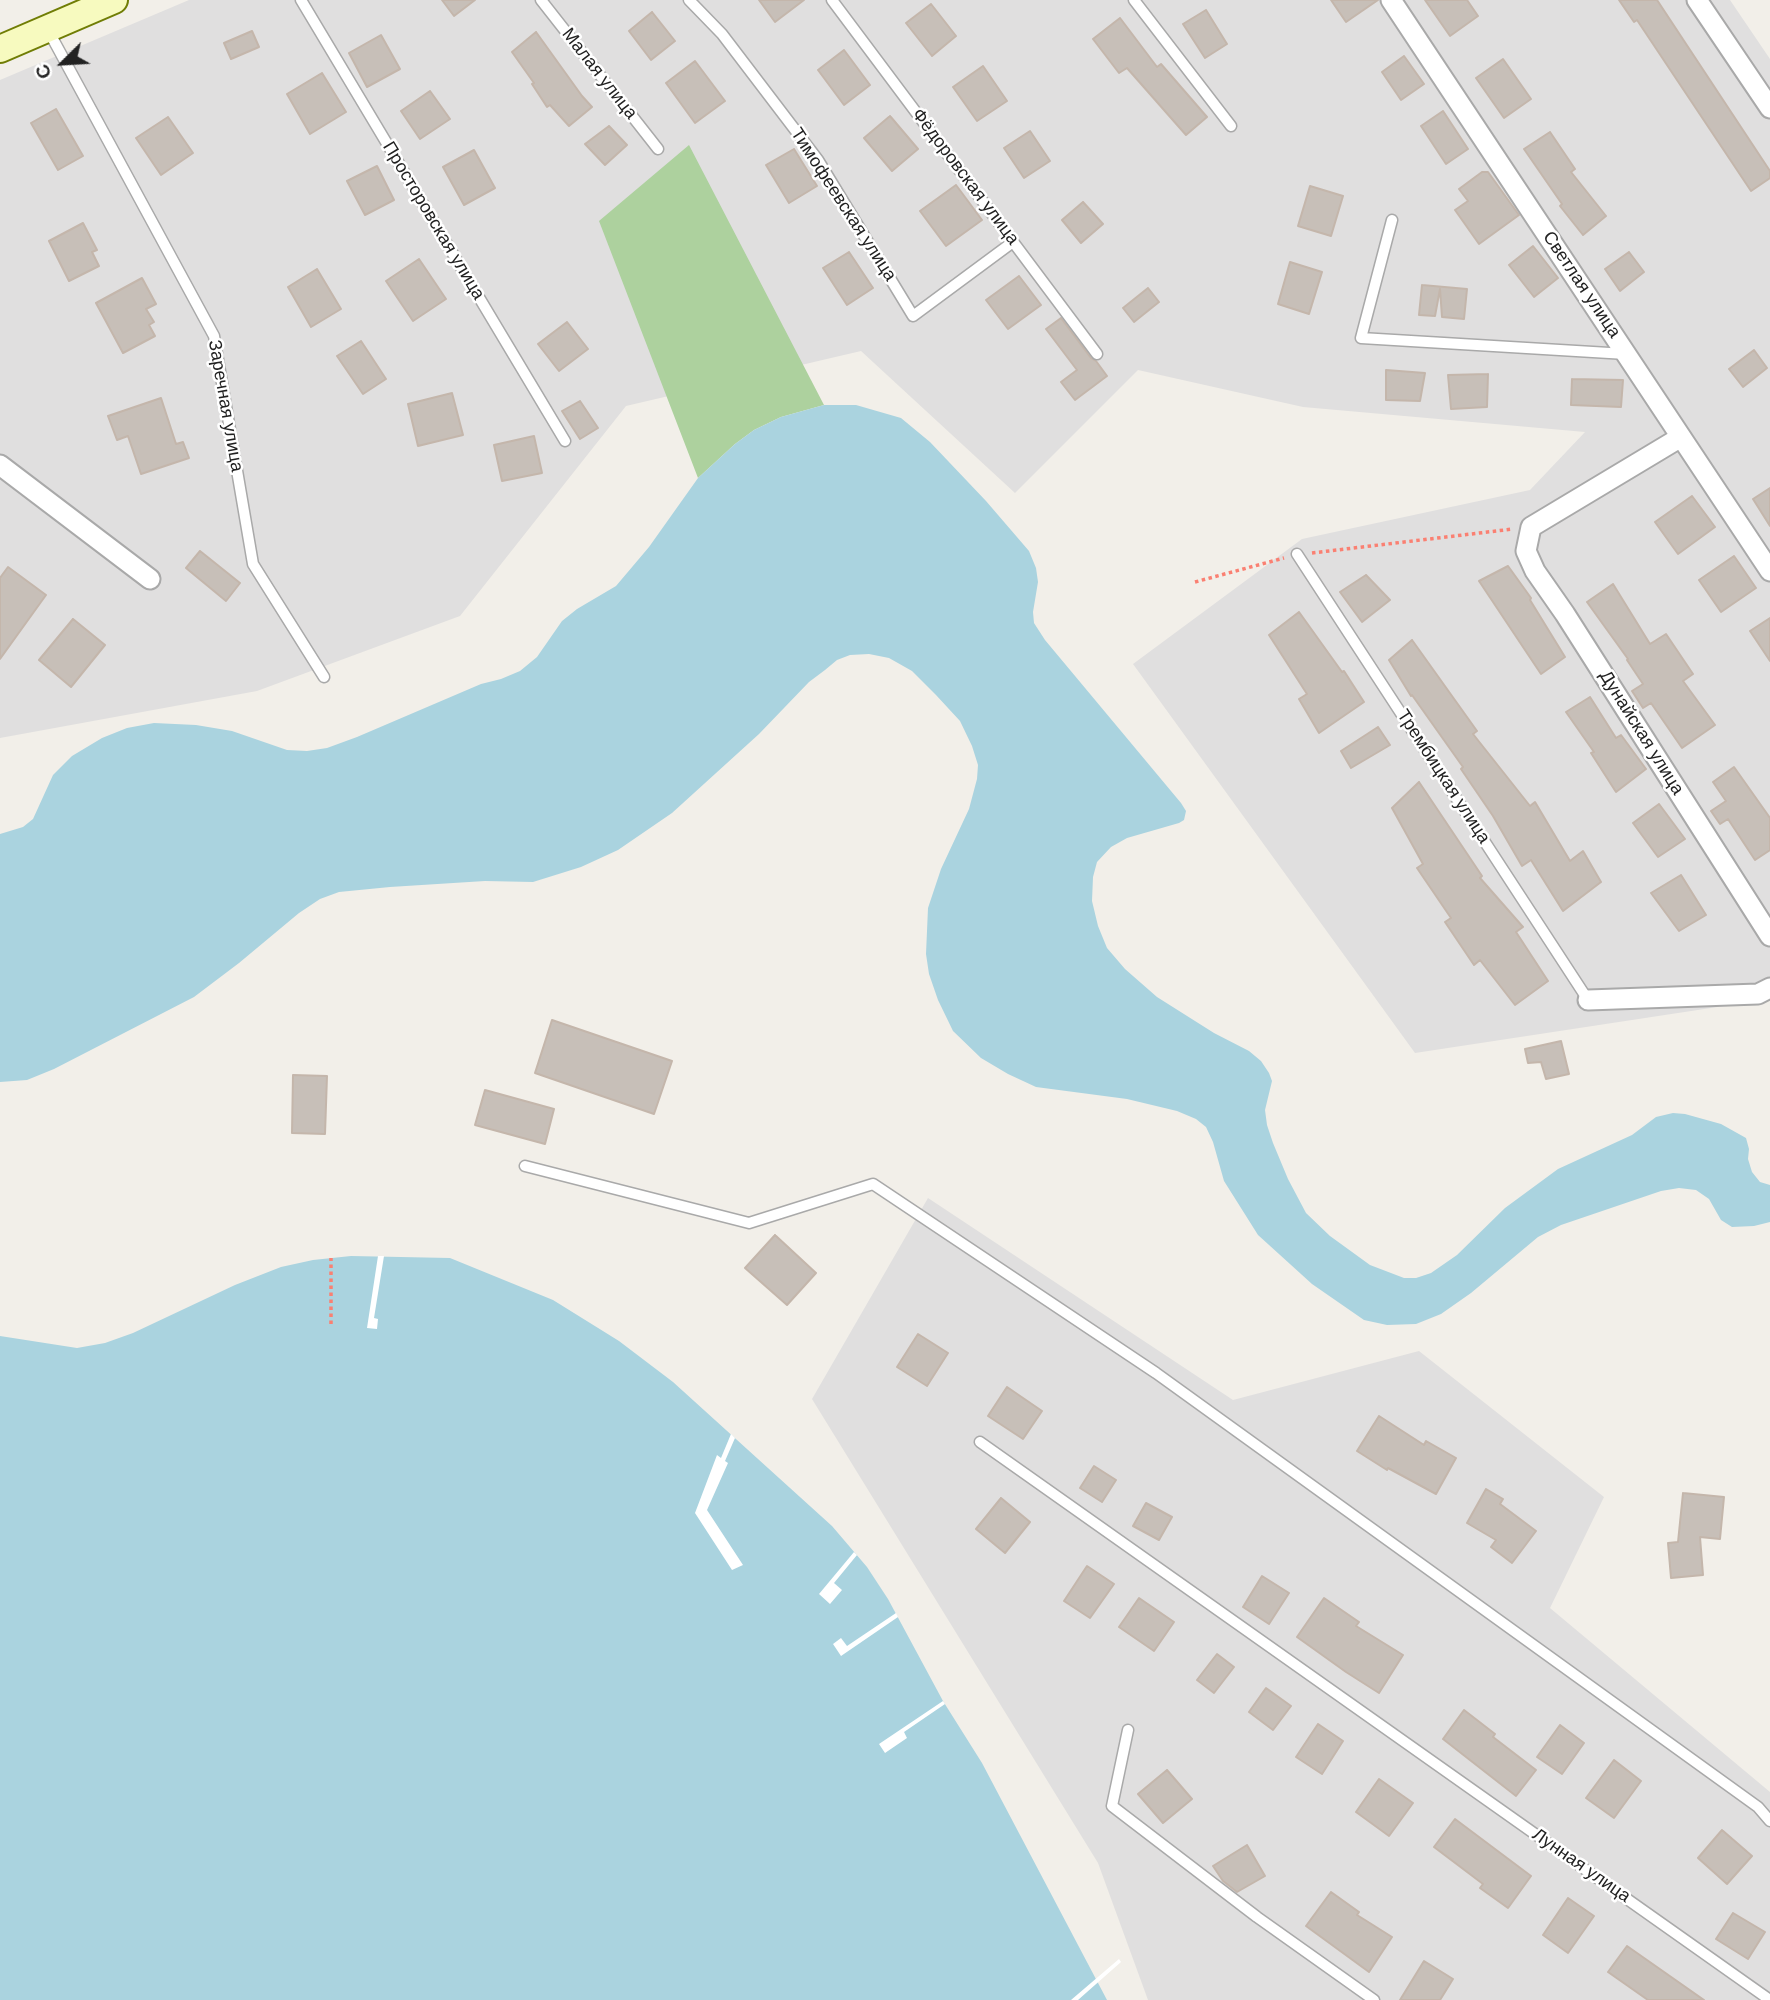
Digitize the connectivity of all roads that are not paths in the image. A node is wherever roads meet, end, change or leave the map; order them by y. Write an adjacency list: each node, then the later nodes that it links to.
1 (114, 0): 9 (main road)
2 (301, 0): 19 (lane, Просторовская улица)
3 (541, 0): 13 (lane, Малая улица)
4 (689, 0): 15 (lane, Тимофеевская улица)
5 (832, 0): 15 (lane, Фёдоровская улица)
6 (1134, 0): 12 (lane)
7 (1391, 0): 17 (street, Светлая улица)
8 (1696, 0): 11 (street)
9 (48, 30): 10 (main road); 24 (lane, Заречная улица)
10 (0, 49)
11 (1770, 108)
12 (1231, 126)
13 (657, 149)
14 (1392, 220): 17 (lane)
15 (1013, 242): 16 (lane, Фёдоровская улица)
16 (1097, 354)
17 (1627, 354): 18 (street, Светлая улица)
18 (1681, 437): 22 (street, Светлая улица); 25 (street, Дунайская улица)
19 (565, 441)
20 (0, 465): 23 (street)
21 (1297, 554): 27 (lane, Трембицкая улица)
22 (1770, 571)
23 (150, 579)
24 (324, 677)
25 (1770, 936)
26 (1770, 988): 27 (street)
27 (1588, 1000)
28 (525, 1166): 31 (lane)
29 (980, 1442): 33 (lane, Лунная улица)
30 (1128, 1730): 32 (lane)
31 (1770, 1821)
32 (1374, 2000)
33 (1770, 2000)

